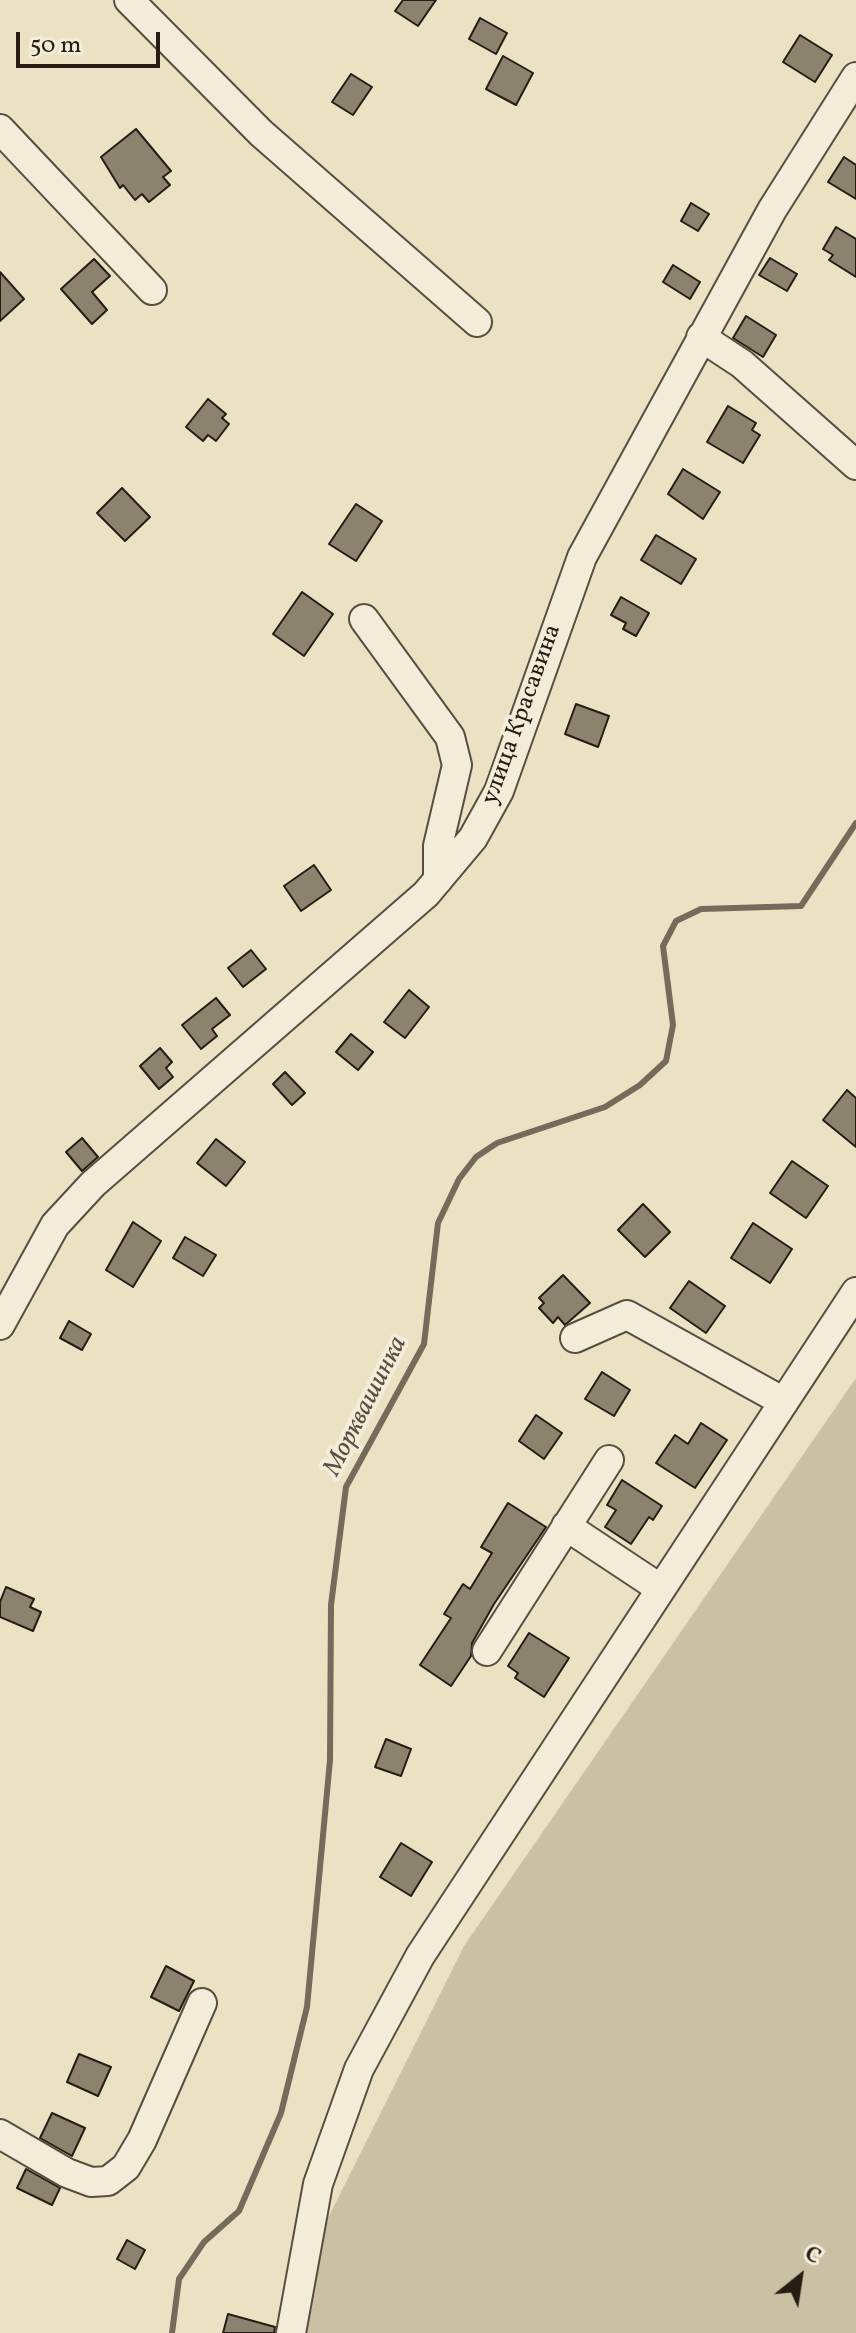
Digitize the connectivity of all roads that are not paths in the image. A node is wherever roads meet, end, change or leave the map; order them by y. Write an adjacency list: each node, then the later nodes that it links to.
1 (129, 0): 5 (street)
2 (856, 77): 6 (street, улица Красавина)
3 (0, 129): 4 (street)
4 (152, 290)
5 (477, 322)
6 (701, 337): 7 (street); 9 (street, улица Красавина)
7 (856, 465)
8 (364, 619): 9 (street)
9 (438, 880): 11 (street, улица Красавина)
10 (856, 1292): 13 (street)
11 (0, 1325)
12 (575, 1338): 13 (street)
13 (784, 1402): 16 (street)
14 (609, 1460): 15 (street)
15 (566, 1526): 16 (street); 17 (street)
16 (661, 1589): 20 (street)
17 (487, 1651)
18 (202, 2003): 19 (street)
19 (0, 2134)
20 (291, 2333)

